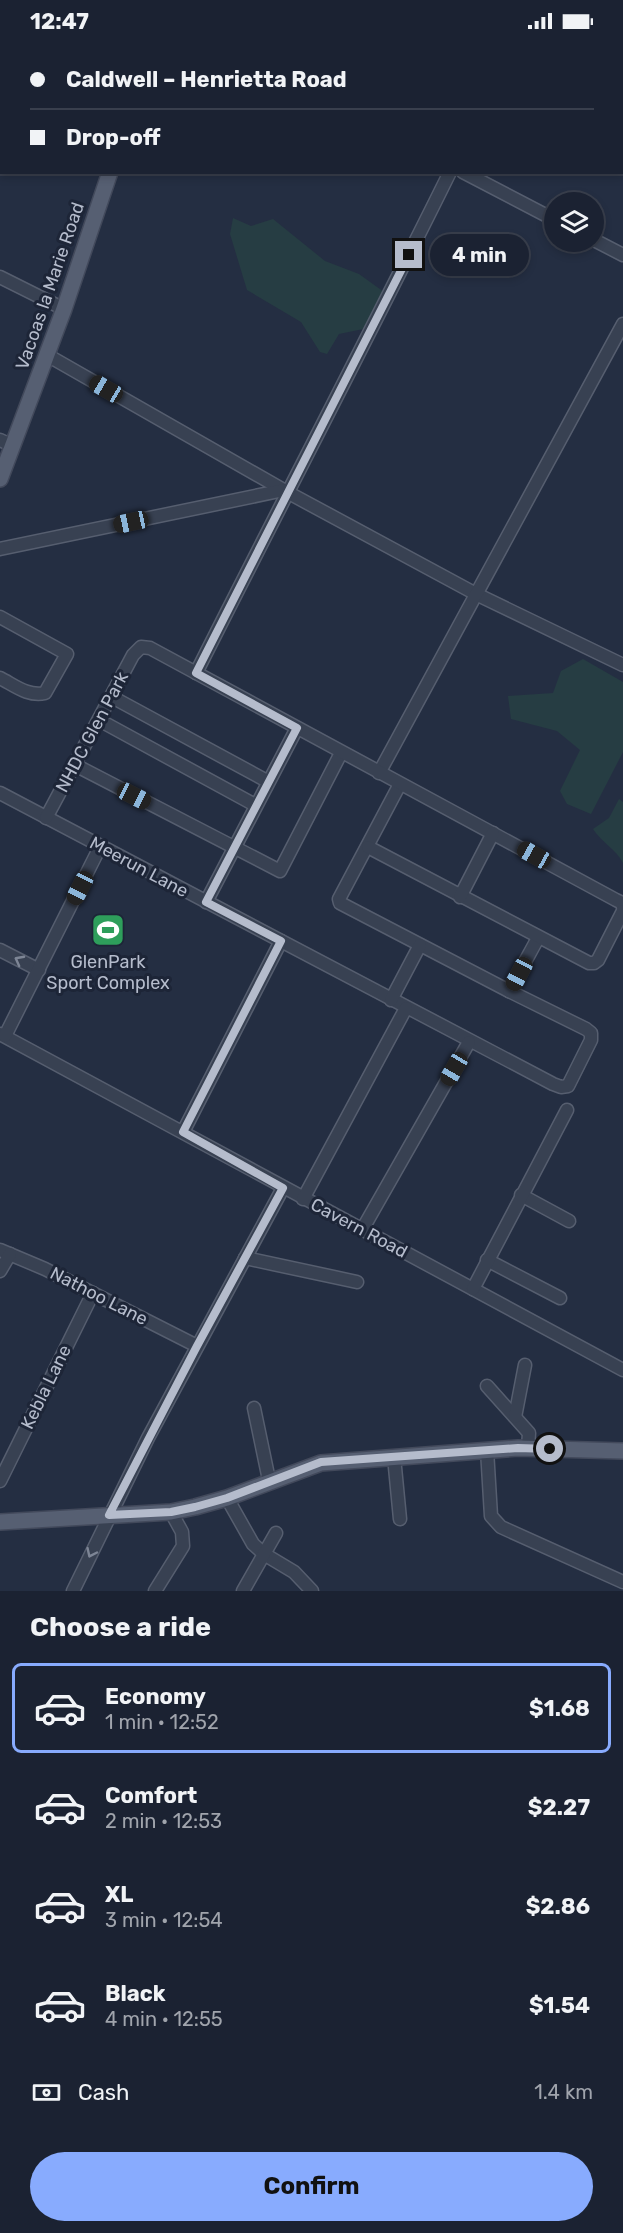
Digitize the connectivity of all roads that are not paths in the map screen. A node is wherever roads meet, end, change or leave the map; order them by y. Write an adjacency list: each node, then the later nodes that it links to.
1 (109, 174): 8 (main road, Vacoas la Marie Road)
2 (449, 174): 13 (street)
3 (467, 174): 4 (street)
4 (544, 214)
5 (604, 245): 6 (street)
6 (623, 255)
7 (0, 277): 8 (street)
8 (64, 309): 10 (main road, Vacoas la Marie Road)
9 (623, 324): 15 (street)
10 (47, 355): 11 (main road, Vacoas la Marie Road); 13 (street)
11 (6, 443): 12 (main road, Vacoas la Marie Road)
12 (2, 471)
13 (285, 491): 14 (street); 15 (street); 18 (street)
14 (0, 549)
15 (476, 594): 17 (street); 25 (street)
16 (0, 617): 19 (street)
17 (623, 665)
18 (196, 673): 20 (street, NHDC Glen Park); 22 (street)
19 (0, 678)
20 (112, 697): 21 (street, NHDC Glen Park); 26 (street)
21 (99, 720): 24 (street, NHDC Glen Park); 29 (street)
22 (297, 728): 23 (street); 26 (street)
23 (341, 753): 25 (street); 33 (street)
24 (75, 765): 30 (street, NHDC Glen Park); 33 (street)
25 (379, 773): 27 (street)
26 (267, 781): 29 (street)
27 (400, 784): 31 (street); 34 (street)
28 (0, 793): 30 (street, Meerun Lane)
29 (255, 805): 33 (street)
30 (46, 818): 32 (street, Meerun Lane)
31 (493, 833): 35 (street); 37 (street)
32 (100, 847): 36 (street, Meerun Lane); 42 (street)
33 (234, 847): 36 (street)
34 (368, 847): 35 (street); 40 (street)
35 (460, 897): 38 (street)
36 (206, 902): 39 (street, Meerun Lane)
37 (623, 909): 38 (street)
38 (538, 938): 43 (street)
39 (281, 941): 44 (street, Meerun Lane); 49 (street)
40 (420, 945): 43 (street); 44 (street)
41 (0, 950): 42 (street, one-way to 41)
42 (39, 970): 46 (street)
43 (509, 991): 47 (street, Meerun Lane)
44 (391, 1000): 45 (street, Meerun Lane)
45 (406, 1008): 47 (street, Meerun Lane); 52 (street)
46 (2, 1035): 49 (street, Cavern Road)
47 (469, 1042): 54 (street)
48 (567, 1110): 51 (street)
49 (183, 1132): 50 (street, Cavern Road)
50 (283, 1188): 52 (street, Cavern Road); 56 (street)
51 (522, 1195): 53 (street); 57 (street)
52 (303, 1199): 54 (street, Cavern Road)
53 (569, 1221)
54 (362, 1230): 60 (street, Cavern Road)
55 (5, 1252): 58 (street); 61 (street, Nathoo Lane)
56 (245, 1258): 59 (street); 63 (street)
57 (487, 1260): 60 (street); 62 (street)
58 (0, 1271)
59 (357, 1282)
60 (473, 1289): 65 (street, Cavern Road)
61 (93, 1293): 63 (street, Nathoo Lane); 73 (street, Kebla Lane)
62 (560, 1298)
63 (197, 1346): 77 (street)
64 (525, 1365): 68 (street)
65 (623, 1370)
66 (487, 1386): 68 (street)
67 (254, 1408): 74 (street)
68 (515, 1418): 69 (street)
69 (528, 1448): 70 (main road); 71 (main road)
70 (488, 1450): 72 (main road); 82 (street)
71 (623, 1451)
72 (394, 1457): 74 (main road); 78 (street)
73 (0, 1480)
74 (269, 1480): 75 (main road)
75 (227, 1498): 76 (main road); 81 (street)
76 (171, 1512): 77 (main road); 84 (street)
77 (109, 1515): 79 (main road); 83 (street, one-way to 83)
78 (400, 1519)
79 (0, 1522)
80 (276, 1533): 81 (street)
81 (264, 1554): 85 (street); 86 (street)
82 (623, 1582)
83 (73, 1591)
84 (155, 1591)
85 (243, 1591)
86 (312, 1591)

